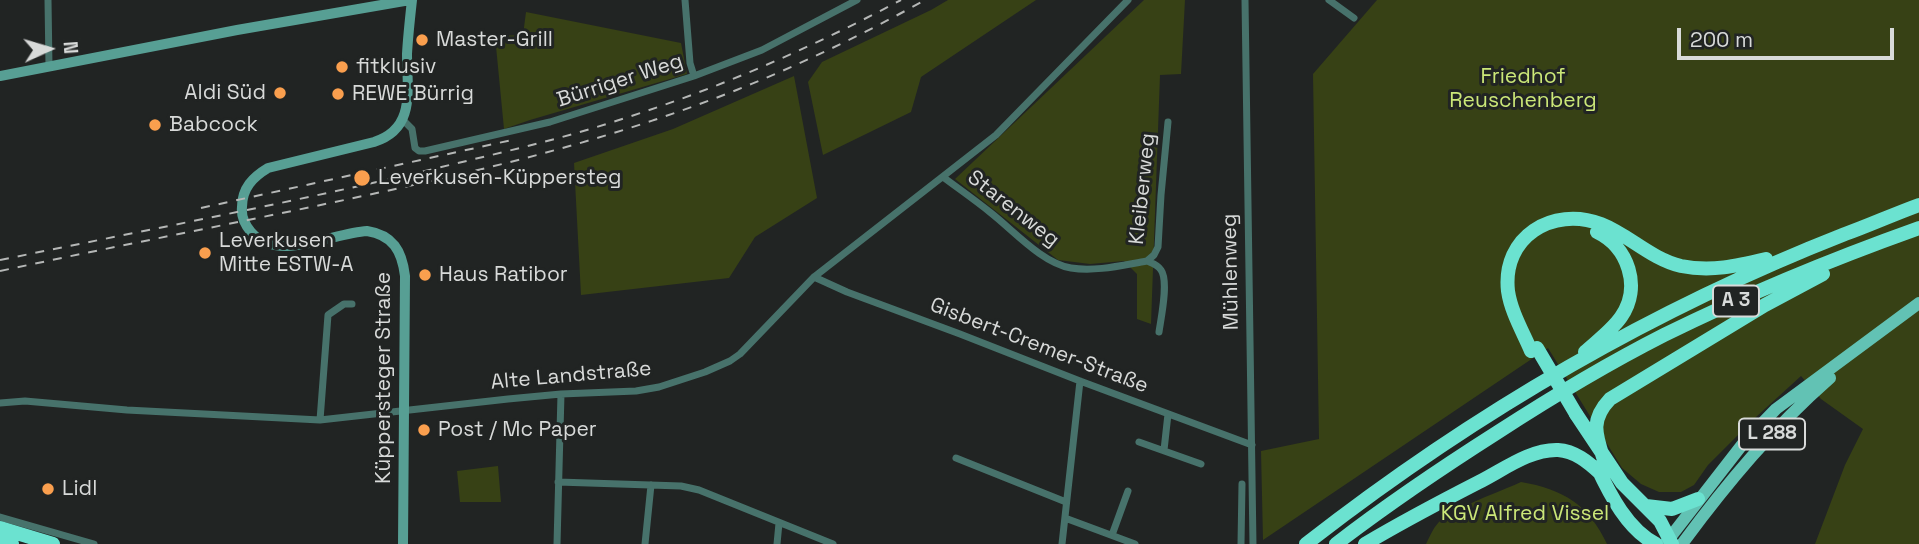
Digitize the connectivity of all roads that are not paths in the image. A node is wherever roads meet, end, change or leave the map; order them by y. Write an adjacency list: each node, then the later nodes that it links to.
1 (48, 0): 9 (street)
2 (411, 0): 9 (street); 12 (street)
3 (685, 0): 11 (street)
4 (857, 0): 11 (street, Bürriger Weg)
5 (1128, 0): 14 (street, Alte Landstraße)
6 (1245, 0): 35 (street, Mühlenweg)
7 (1329, 0): 8 (street)
8 (1354, 18)
9 (49, 66): 10 (street)
10 (0, 76)
11 (694, 76): 12 (street, Bürriger Weg)
12 (403, 120): 30 (street, Küppersteger Straße)
13 (1168, 121): 19 (street, Kleiberweg)
14 (943, 177): 19 (street, Starenweg); 20 (street, Alte Landstraße)
15 (1919, 205): 18 (highway, A 3)
16 (1919, 228): 17 (highway, A 3)
17 (1868, 246): 37 (highway); 69 (highway, A 3)
18 (1801, 251): 25 (highway); 26 (highway, A 3)
19 (1147, 261): 23 (street, Kleiberweg)
20 (814, 278): 27 (street, Gisbert-Cremer-Straße); 28 (street, Alte Landstraße)
21 (352, 303): 33 (street)
22 (1919, 303): 24 (main road, L 288)
23 (1159, 332)
24 (1875, 335): 45 (main road, L 288); 55 (main road, L 288)
25 (1534, 349): 26 (highway); 32 (highway, bridge)
26 (1567, 368): 68 (highway, A 3)
27 (1080, 381): 31 (street, Gisbert-Cremer-Straße); 46 (street)
28 (561, 394): 30 (street, Alte Landstraße); 41 (street)
29 (0, 403): 33 (street, Alte Landstraße)
30 (404, 411): 33 (street, Alte Landstraße); 59 (street, Küppersteger Straße)
31 (1168, 414): 35 (street, Gisbert-Cremer-Straße); 36 (street)
32 (1572, 415): 37 (highway); 40 (highway)
33 (320, 420)
34 (1139, 442): 36 (street)
35 (1252, 445): 67 (street, Mühlenweg)
36 (1164, 450): 39 (street)
37 (1604, 457): 47 (highway)
38 (956, 458): 46 (street)
39 (1201, 464)
40 (1600, 473): 50 (highway); 70 (highway)
41 (558, 482): 43 (street); 60 (street)
42 (1242, 484): 66 (street)
43 (651, 485): 51 (street); 61 (street)
44 (1128, 491): 53 (street)
45 (1698, 499): 47 (highway); 55 (main road, L 288)
46 (1066, 502): 49 (street)
47 (1646, 506): 55 (highway)
48 (0, 517): 58 (street)
49 (1065, 518): 53 (street); 64 (street)
50 (1628, 520): 55 (highway); 71 (highway)
51 (779, 523): 62 (street); 63 (street)
52 (0, 528): 57 (highway)
53 (1112, 535): 65 (street)
54 (0, 540): 56 (highway)
55 (1669, 543)
56 (12, 544)
57 (53, 544)
58 (94, 544)
59 (403, 544)
60 (557, 544)
61 (645, 544)
62 (777, 544)
63 (833, 544)
64 (1062, 544)
65 (1135, 544)
66 (1241, 544)
67 (1252, 544)
68 (1306, 544)
69 (1336, 544)
70 (1365, 544)
71 (1637, 544)

